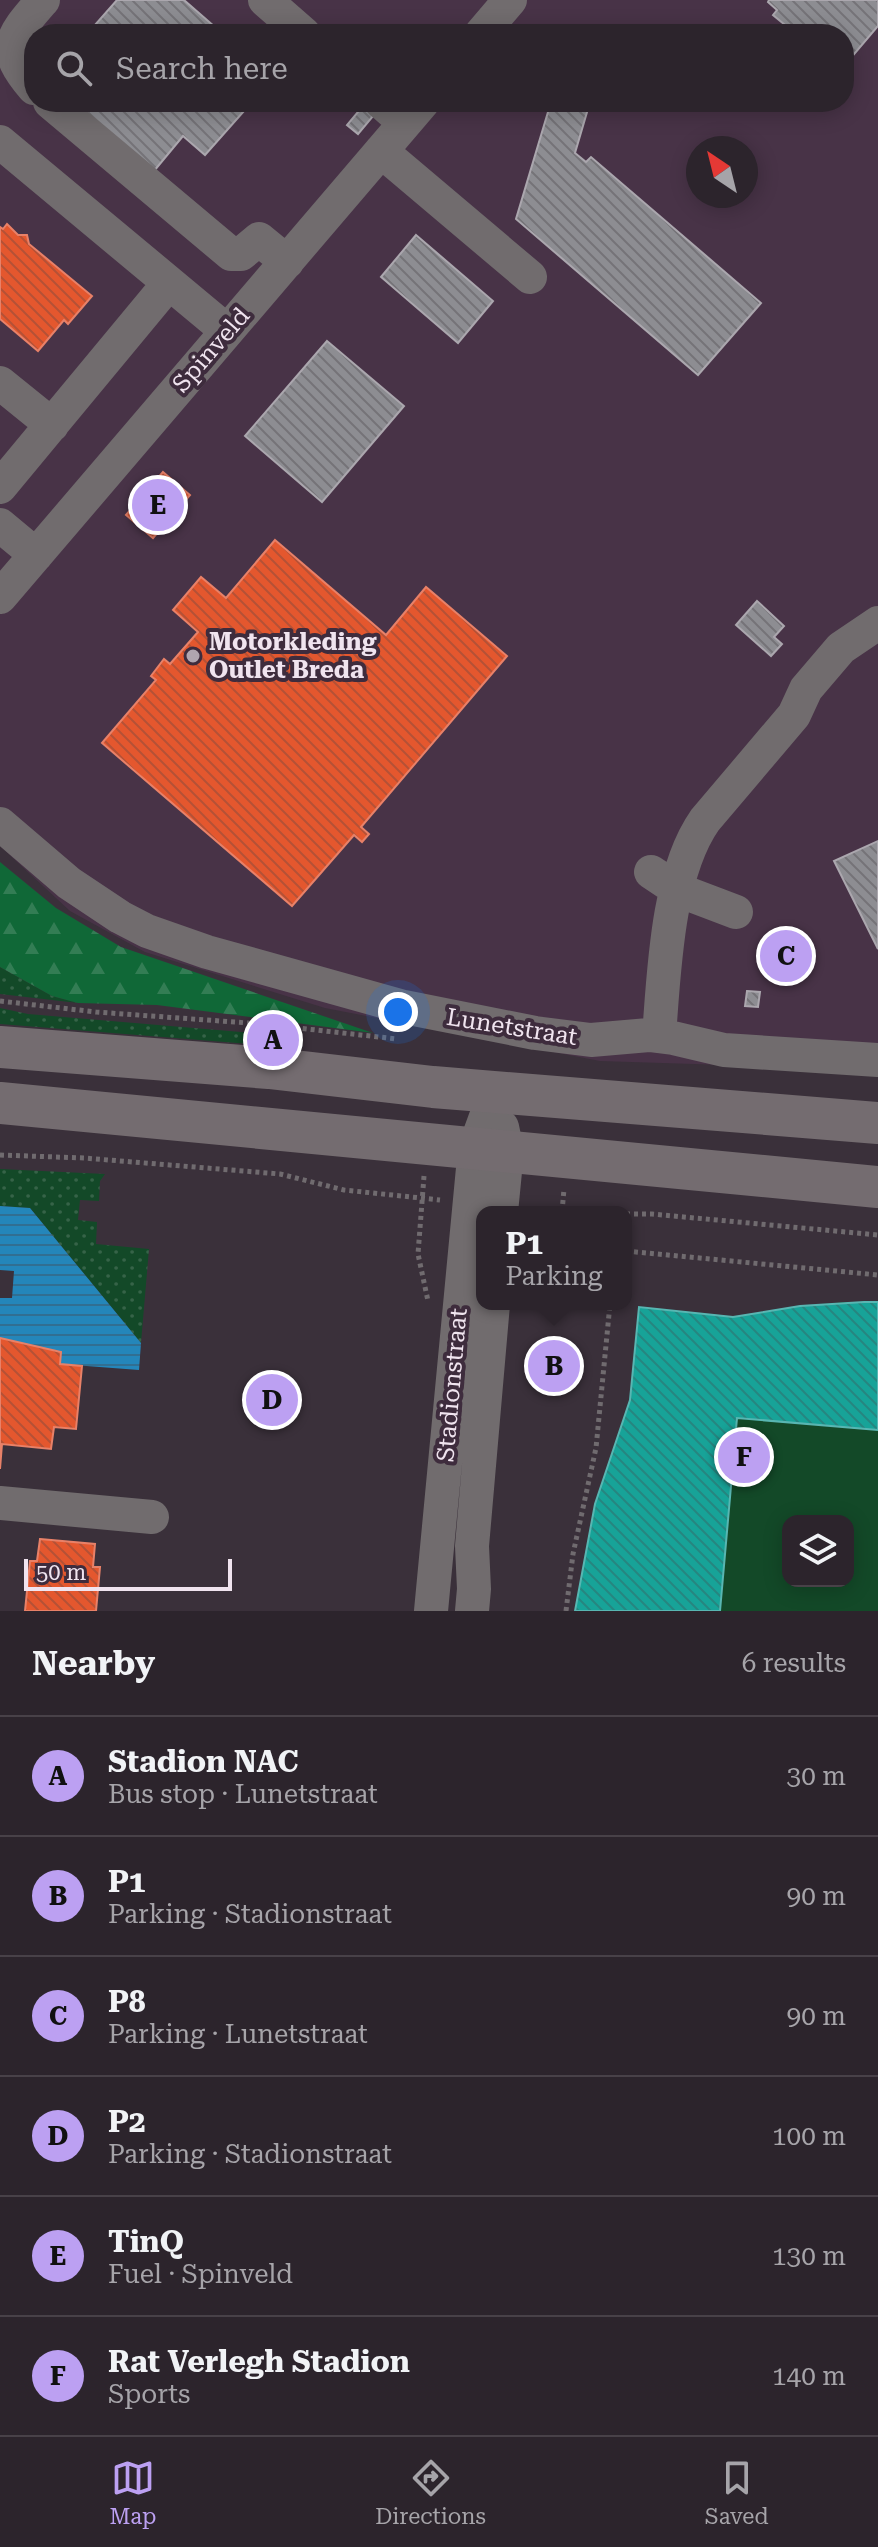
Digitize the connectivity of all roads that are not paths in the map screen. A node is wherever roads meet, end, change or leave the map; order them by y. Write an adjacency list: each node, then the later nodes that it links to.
1 (43, 0): 6 (street)
2 (265, 0): 4 (street)
3 (510, 0): 5 (street)
4 (293, 24)
5 (490, 24)
6 (24, 79)
7 (62, 112): 11 (street)
8 (401, 112): 10 (street, Spinveld)
9 (0, 142): 13 (street)
10 (381, 151): 11 (street, Spinveld); 12 (street)
11 (287, 262): 14 (street, Spinveld)
12 (530, 277)
13 (169, 283): 14 (street); 16 (street)
14 (227, 331): 19 (street, Spinveld)
15 (0, 383): 16 (street)
16 (52, 425): 17 (street)
17 (0, 487)
18 (0, 525): 19 (street)
19 (36, 555): 20 (street, Spinveld)
20 (0, 597)
21 (878, 623): 23 (street)
22 (0, 824): 25 (street, Lunetstraat)
23 (664, 881): 24 (street); 25 (street)
24 (736, 912)
25 (659, 1036): 27 (street, Lunetstraat)
26 (0, 1047): 28 (main road)
27 (878, 1060)
28 (495, 1092): 30 (main road); 31 (street, Stadionstraat)
29 (0, 1103): 31 (main road)
30 (878, 1123)
31 (491, 1149): 32 (main road); 33 (street, Stadionstraat)
32 (878, 1187)
33 (491, 1206)
34 (476, 1308): 38 (street, Stadionstraat)
35 (492, 1310): 39 (street, Stadionstraat)
36 (0, 1503): 37 (street)
37 (152, 1517)
38 (431, 1611)
39 (472, 1611)

